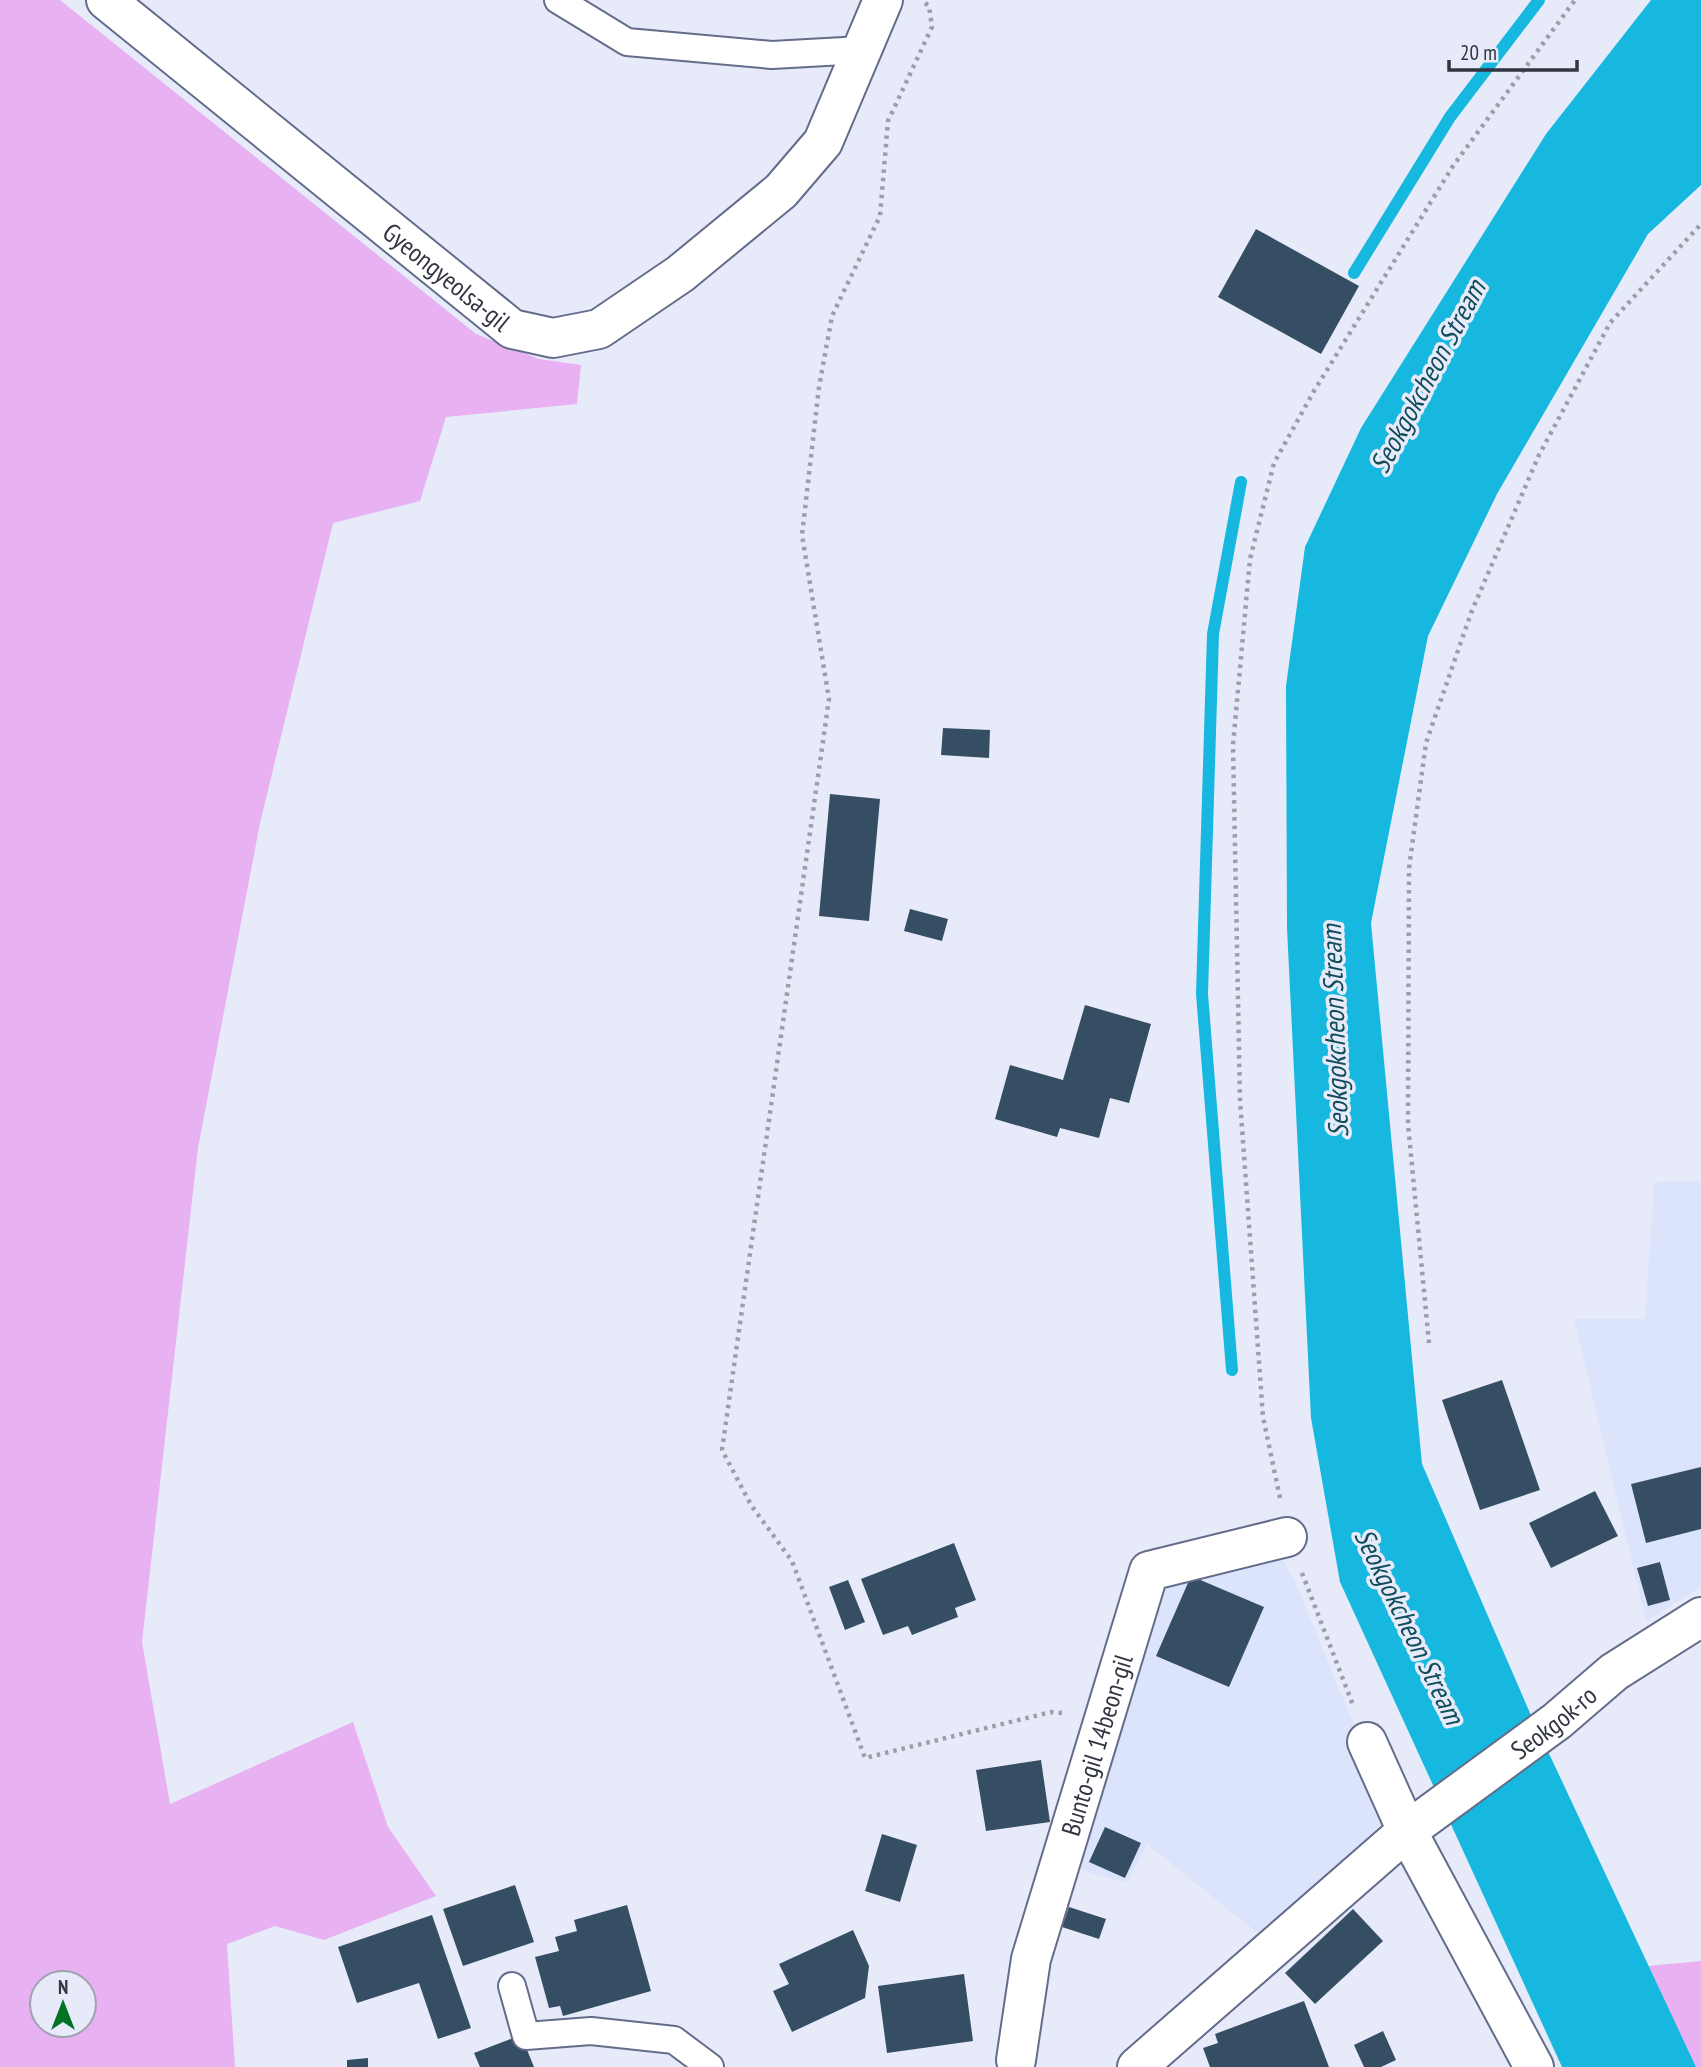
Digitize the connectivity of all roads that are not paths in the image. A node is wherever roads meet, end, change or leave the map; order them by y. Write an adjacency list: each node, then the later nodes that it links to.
1 (106, 0): 4 (street, Gyeongyeolsa-gil)
2 (558, 0): 4 (lane)
3 (883, 0): 4 (street, Gyeongyeolsa-gil)
4 (862, 50)
5 (1287, 1537): 10 (street, Bunto-gil 14beon-gil)
6 (1701, 1617): 8 (street, Seokgok-ro)
7 (1367, 1742): 8 (street)
8 (1406, 1831): 12 (street, Seokgok-ro); 13 (street)
9 (512, 1986): 11 (lane)
10 (1018, 2065)
11 (710, 2067)
12 (1137, 2067)
13 (1534, 2067)

